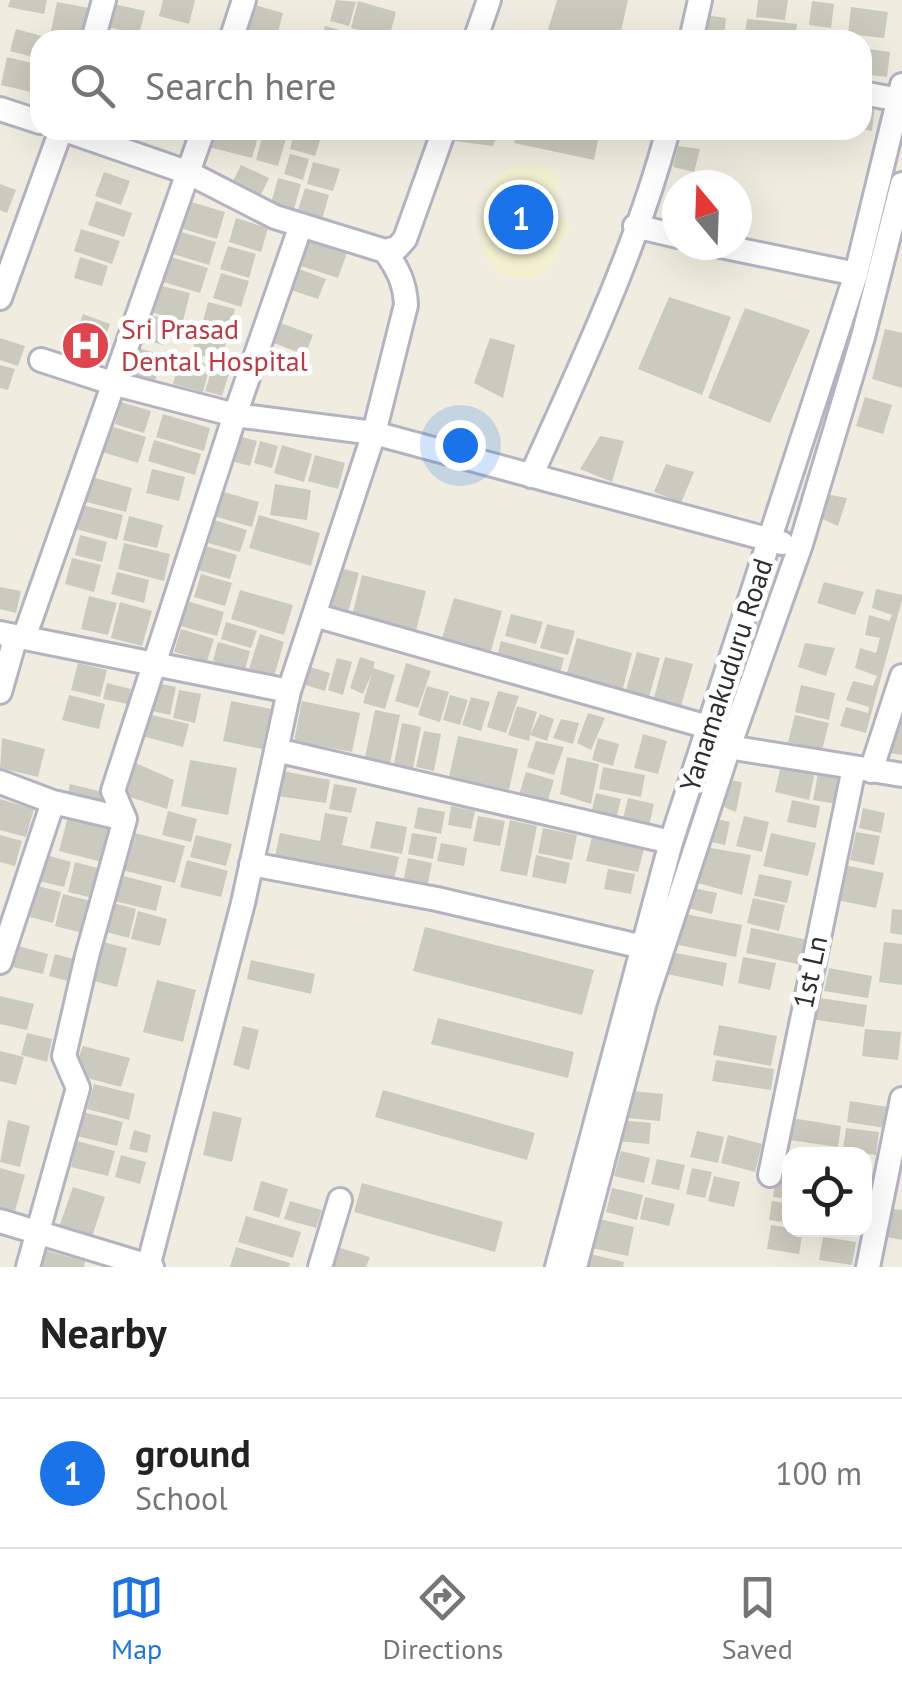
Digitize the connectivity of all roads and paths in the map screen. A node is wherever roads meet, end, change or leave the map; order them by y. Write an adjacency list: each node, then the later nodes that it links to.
1 (104, 0): 5 (street)
2 (244, 0): 6 (street)
3 (488, 0): 7 (street)
4 (700, 0): 8 (street)
5 (96, 30)
6 (234, 30)
7 (478, 30)
8 (693, 30)
9 (901, 92): 10 (street); 25 (street, Yanamakuduru Road)
10 (872, 93)
11 (0, 109): 12 (street)
12 (30, 119)
13 (59, 140): 26 (street)
14 (92, 140): 18 (street)
15 (200, 140): 18 (street)
16 (440, 140): 23 (street)
17 (665, 140): 21 (street)
18 (189, 173): 20 (street); 28 (street)
19 (902, 184): 33 (street, Yanamakuduru Road)
20 (302, 225): 23 (street); 29 (street)
21 (636, 226): 22 (street); 31 (street)
22 (662, 232)
23 (386, 251): 30 (street)
24 (752, 252): 25 (street)
25 (856, 274): 32 (street, Yanamakuduru Road)
26 (0, 298)
27 (41, 360): 28 (street)
28 (112, 383): 29 (street); 35 (street)
29 (235, 415): 30 (street); 36 (street)
30 (374, 432): 31 (street); 34 (street)
31 (530, 476): 32 (street)
32 (770, 542): 33 (street); 40 (street, Yanamakuduru Road)
33 (800, 544): 41 (street, Yanamakuduru Road)
34 (314, 616): 39 (street); 40 (street)
35 (13, 636): 36 (street); 38 (street)
36 (153, 664): 39 (street); 47 (street)
37 (902, 676): 43 (street, 1st Ln)
38 (0, 692)
39 (288, 692): 42 (street)
40 (706, 735): 41 (street); 48 (street, Yanamakuduru Road)
41 (728, 747): 43 (street); 61 (street, Yanamakuduru Road)
42 (276, 750): 48 (street); 49 (street)
43 (862, 770): 44 (street); 53 (street, 1st Ln)
44 (902, 776)
45 (0, 782): 46 (street)
46 (54, 802): 47 (street); 51 (street)
47 (125, 819): 56 (street)
48 (670, 842): 50 (street, Yanamakuduru Road)
49 (251, 864): 50 (street); 58 (street)
50 (643, 947): 60 (street, Yanamakuduru Road)
51 (0, 962)
52 (902, 1099): 62 (street)
53 (770, 1176)
54 (340, 1200): 59 (street)
55 (0, 1221): 56 (street)
56 (38, 1232): 57 (street); 58 (street)
57 (28, 1267)
58 (150, 1267)
59 (320, 1267)
60 (557, 1267)
61 (575, 1267)
62 (868, 1267)

